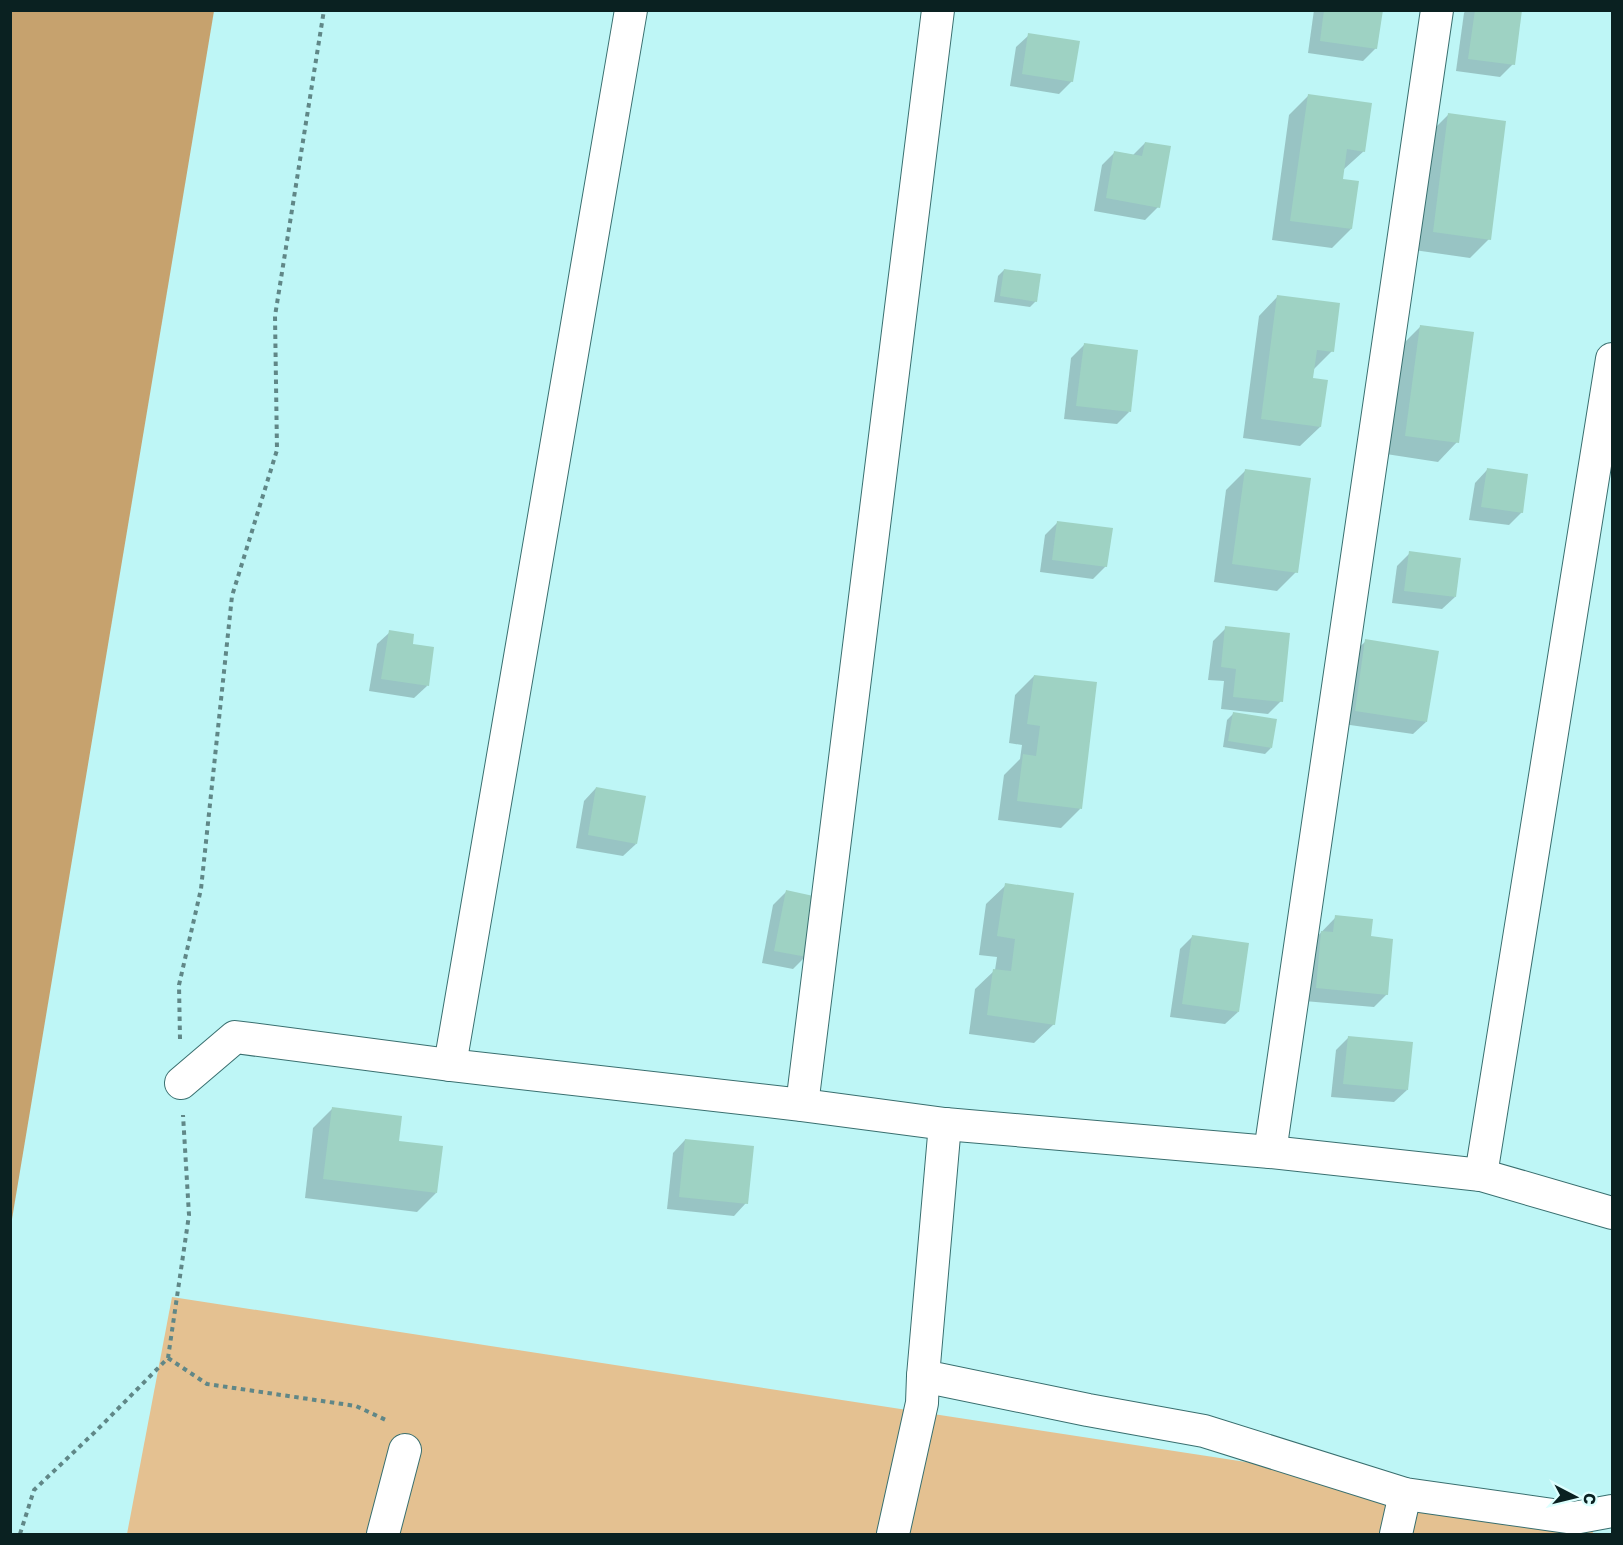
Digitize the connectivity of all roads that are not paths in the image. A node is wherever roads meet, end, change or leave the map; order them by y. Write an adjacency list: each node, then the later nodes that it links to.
1 (631, 10): 5 (street)
2 (938, 10): 7 (street)
3 (1437, 10): 9 (street)
4 (1612, 358): 10 (street)
5 (450, 1065): 6 (street); 7 (street)
6 (181, 1083)
7 (802, 1105): 8 (street)
8 (945, 1124): 9 (street); 12 (street)
9 (1270, 1152): 10 (street)
10 (1480, 1174): 11 (street)
11 (1612, 1213)
12 (923, 1376): 14 (street); 17 (street)
13 (405, 1450): 16 (street)
14 (1405, 1494): 15 (street); 18 (street)
15 (1612, 1511)
16 (382, 1534)
17 (892, 1534)
18 (1396, 1534)

